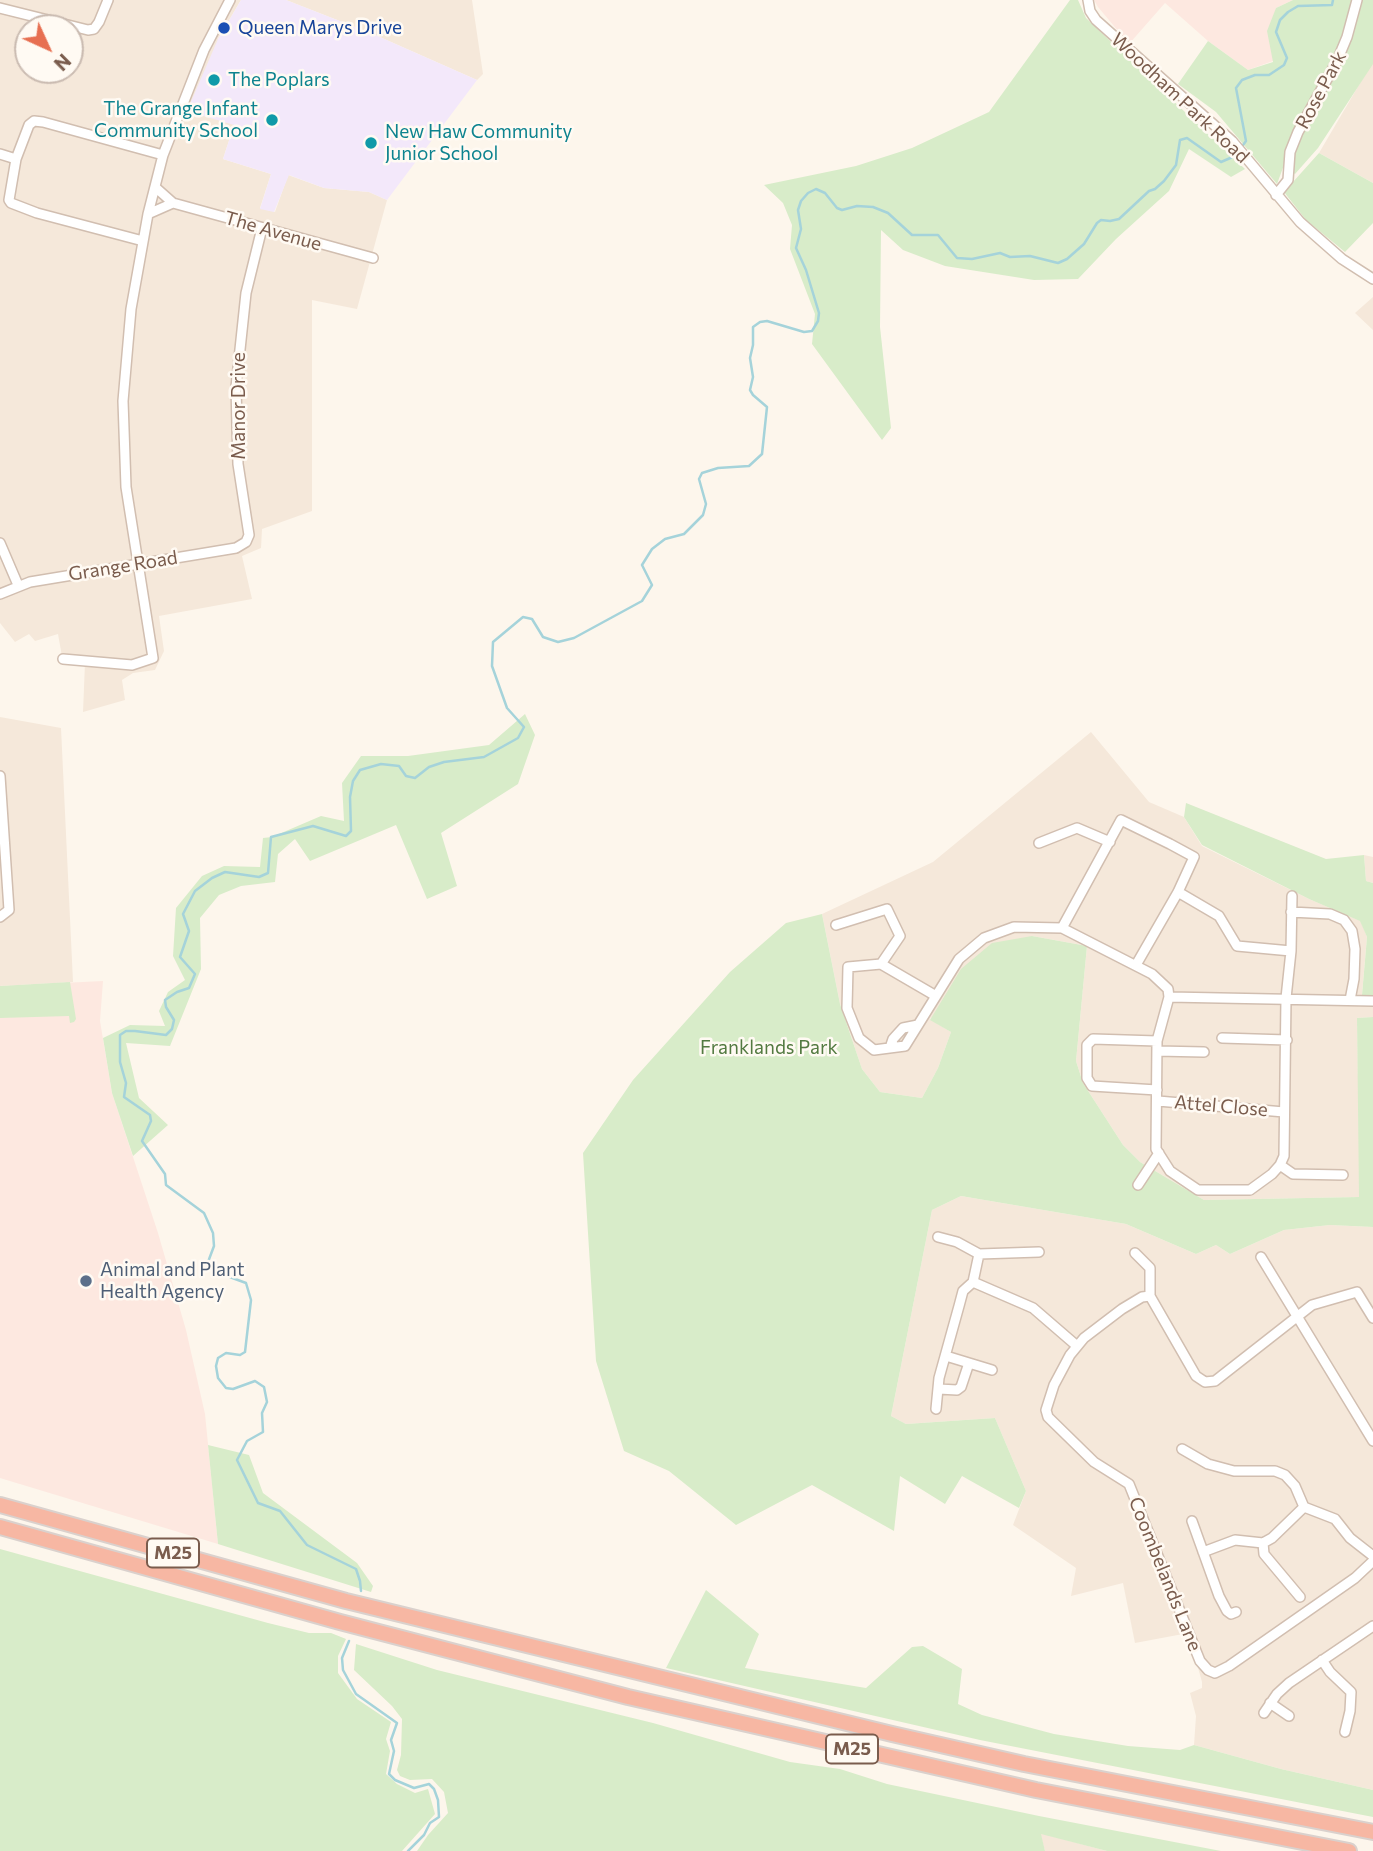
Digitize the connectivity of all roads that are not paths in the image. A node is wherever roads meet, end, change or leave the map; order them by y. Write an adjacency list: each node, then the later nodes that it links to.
1 (108, 0): 5 (street)
2 (230, 0): 7 (street)
3 (1088, 0): 10 (street, Woodham Park Road)
4 (1357, 0): 10 (street, Rose Park)
5 (0, 8)
6 (0, 154): 8 (street)
7 (163, 155): 8 (street); 9 (street)
8 (16, 159): 14 (street)
9 (155, 187): 11 (street, The Avenue); 12 (street)
10 (1276, 195): 16 (street, Woodham Park Road)
11 (173, 203): 12 (street); 13 (street, The Avenue)
12 (148, 214): 14 (street)
13 (262, 228): 15 (street, The Avenue); 17 (street, Manor Drive)
14 (143, 241): 19 (street)
15 (373, 258)
16 (1373, 278)
17 (246, 542): 19 (street, Grange Road)
18 (0, 543): 20 (street)
19 (139, 564): 20 (street, Grange Road); 22 (street)
20 (18, 585): 21 (street, Grange Road)
21 (0, 594)
22 (63, 659)
23 (0, 776): 29 (street)
24 (1110, 842): 25 (street); 26 (street); 31 (street)
25 (1039, 843)
26 (1178, 892): 32 (street); 34 (street)
27 (1292, 896): 28 (street)
28 (1291, 912): 32 (street); 38 (street)
29 (0, 917)
30 (836, 925): 33 (street)
31 (1062, 928): 34 (street); 35 (street)
32 (1291, 951): 37 (street)
33 (881, 964): 35 (street); 35 (street)
34 (1136, 965): 36 (street)
35 (936, 996)
36 (1169, 997): 37 (street); 42 (street)
37 (1286, 998): 38 (street); 41 (street)
38 (1350, 1000): 39 (street)
39 (1373, 1001)
40 (1222, 1038): 41 (street)
41 (1287, 1040): 46 (street)
42 (1157, 1046): 43 (street); 44 (street); 44 (street)
43 (1204, 1052)
44 (1157, 1090): 45 (street)
45 (1158, 1101): 46 (street, Attel Close); 47 (street)
46 (1284, 1112): 48 (street)
47 (1159, 1153): 48 (street); 50 (street)
48 (1280, 1165): 49 (street)
49 (1343, 1175)
50 (1138, 1185)
51 (938, 1237): 54 (street)
52 (1039, 1252): 54 (street)
53 (1135, 1253): 57 (street)
54 (979, 1254): 56 (street)
55 (1261, 1257): 58 (street)
56 (973, 1282): 60 (street); 61 (street)
57 (1150, 1296): 58 (street); 60 (street)
58 (1298, 1318): 59 (street); 66 (street)
59 (1373, 1318)
60 (1077, 1346): 75 (street, Coombelands Lane)
61 (946, 1356): 62 (street); 64 (street)
62 (969, 1363): 63 (street); 64 (street)
63 (992, 1370)
64 (939, 1389): 65 (street)
65 (936, 1409)
66 (1373, 1441)
67 (1182, 1449): 69 (street)
68 (0, 1505): 84 (highway, M25)
69 (1304, 1507): 72 (street); 74 (street)
70 (1192, 1521): 73 (street)
71 (0, 1527): 85 (highway, M25)
72 (1263, 1543): 73 (street); 76 (street)
73 (1203, 1552): 77 (street)
74 (1373, 1556)
75 (1373, 1561)
76 (1300, 1597)
77 (1236, 1612)
78 (1373, 1626): 79 (street)
79 (1322, 1660): 80 (street); 83 (street)
80 (1270, 1703): 81 (street); 82 (street)
81 (1264, 1713)
82 (1289, 1716)
83 (1345, 1732)
84 (1373, 1832)
85 (1349, 1851)

